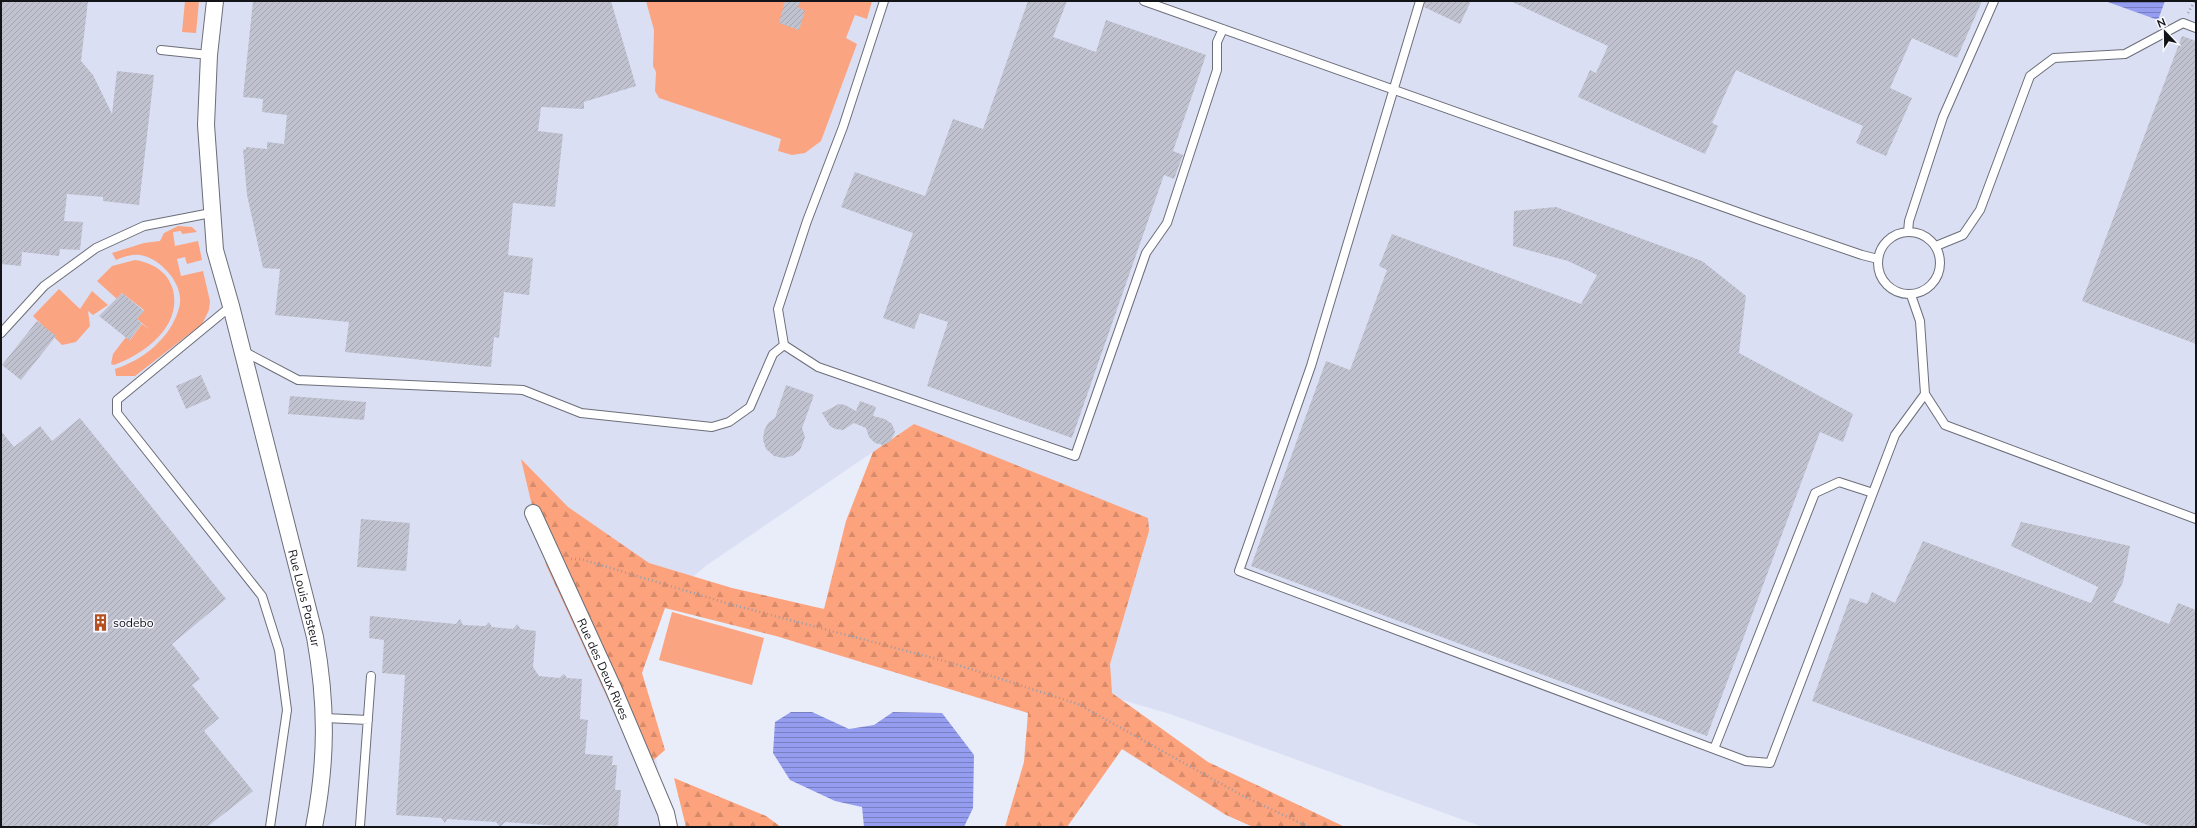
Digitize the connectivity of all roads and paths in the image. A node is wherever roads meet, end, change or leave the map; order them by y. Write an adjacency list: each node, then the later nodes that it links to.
1 (215, 1): 9 (street, Rue Louis Pasteur)
2 (884, 1): 18 (lane)
3 (1144, 1): 7 (lane)
4 (1420, 1): 10 (lane)
5 (1994, 1): 12 (lane)
6 (2196, 28): 13 (lane)
7 (1223, 29): 10 (lane); 18 (lane)
8 (161, 50): 9 (lane)
9 (209, 55): 11 (street, Rue Louis Pasteur)
10 (1392, 88): 14 (lane); 28 (lane)
11 (211, 213): 16 (street, Rue Louis Pasteur); 17 (lane)
12 (1908, 232): 13 (lane); 14 (lane)
13 (1936, 246): 15 (lane)
14 (1878, 259): 15 (lane)
15 (1912, 295): 20 (lane)
16 (231, 306): 19 (street, Rue Louis Pasteur); 30 (lane)
17 (1, 333)
18 (784, 345): 19 (lane)
19 (243, 351): 26 (street, Rue Louis Pasteur)
20 (1925, 394): 21 (lane); 23 (lane)
21 (1873, 493): 28 (lane); 28 (lane)
22 (533, 513): 24 (street, Rue des Deux Rives)
23 (2196, 520)
24 (554, 560): 32 (street, Rue des Deux Rives); 33 (path)
25 (371, 676): 27 (lane)
26 (325, 718): 27 (lane); 31 (street, Rue Louis Pasteur)
27 (368, 720): 29 (lane)
28 (1714, 749)
29 (360, 826)
30 (270, 827)
31 (314, 827)
32 (669, 827)
33 (1309, 827)

